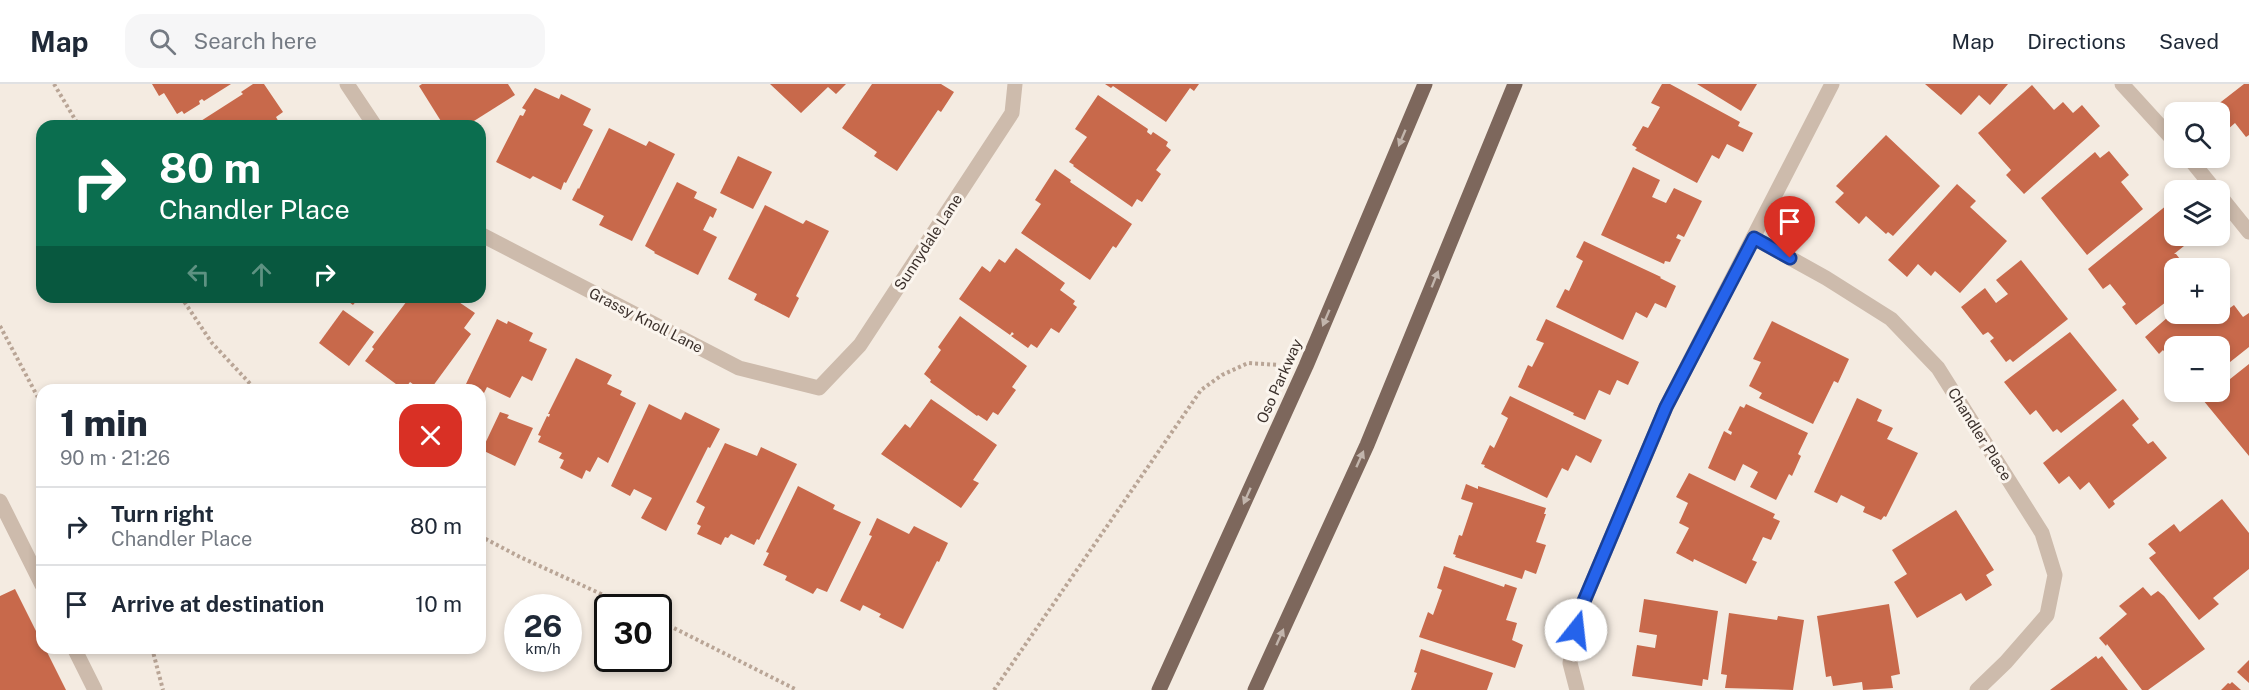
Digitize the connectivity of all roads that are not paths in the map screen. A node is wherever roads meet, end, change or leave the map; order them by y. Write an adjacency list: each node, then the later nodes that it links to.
1 (347, 84): 7 (street)
2 (1015, 84): 15 (street, Sunnydale Lane)
3 (1425, 84): 20 (main road, Oso Parkway, one-way to 20)
4 (1515, 84): 21 (main road, one-way to 4)
5 (1832, 84): 14 (street)
6 (2122, 84): 8 (street)
7 (371, 120)
8 (2164, 130)
9 (2197, 168): 10 (street)
10 (2207, 180)
11 (2230, 208): 12 (street)
12 (2249, 232)
13 (486, 237): 15 (street, Grassy Knoll Lane)
14 (1754, 238): 22 (street); 23 (street, Chandler Place)
15 (819, 388)
16 (0, 501): 17 (street)
17 (36, 573)
18 (77, 654): 19 (street)
19 (94, 690)
20 (1159, 690)
21 (1256, 690)
22 (1577, 690)
23 (1977, 690)

